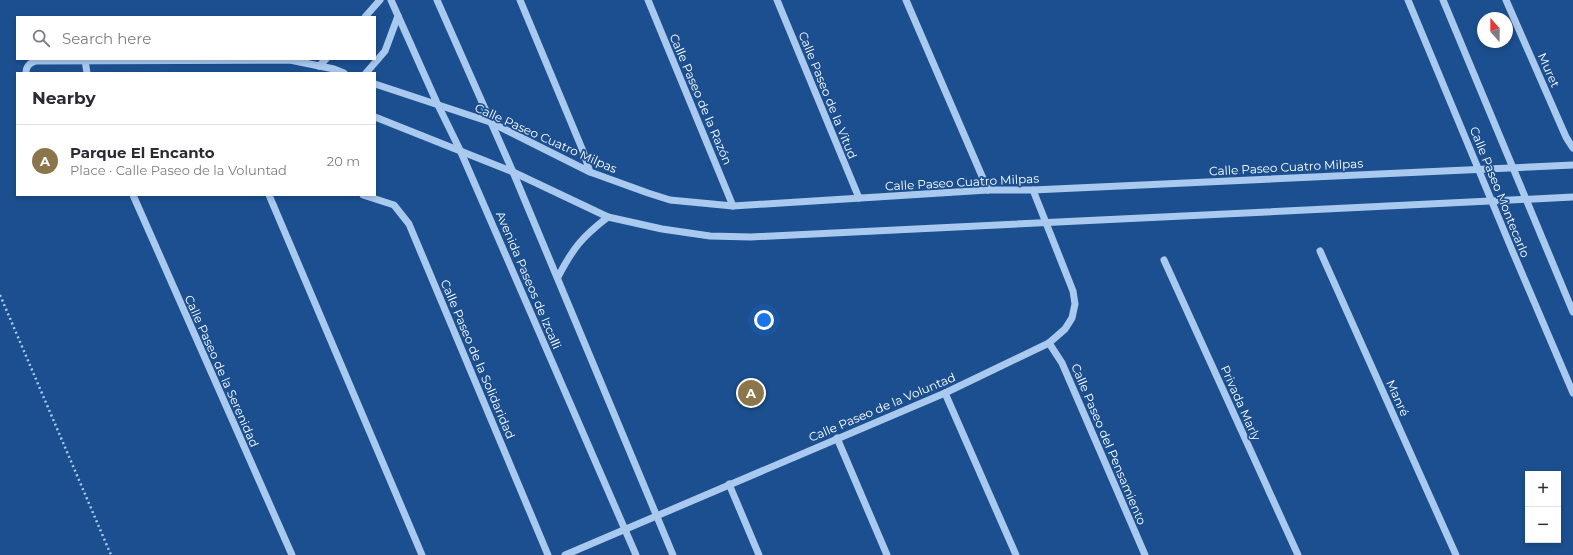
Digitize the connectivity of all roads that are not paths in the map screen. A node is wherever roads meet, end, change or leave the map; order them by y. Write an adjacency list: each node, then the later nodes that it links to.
1 (380, 0): 11 (street)
2 (392, 0): 12 (street, Avenida Paseos de Izcalli)
3 (437, 0): 23 (street)
4 (520, 0): 30 (street)
5 (648, 0): 40 (street, Calle Paseo de la Razón)
6 (777, 0): 37 (street, Calle Paseo de la Vitud)
7 (906, 0): 31 (street)
8 (1408, 0): 28 (street, Calle Paseo Montecarlo)
9 (1442, 0): 27 (street, Calle Paseo Montecarlo)
10 (1506, 0): 24 (street, Muret)
11 (366, 16)
12 (398, 16): 19 (street); 21 (street, Avenida Paseos de Izcalli)
13 (85, 60): 15 (street); 16 (street); 17 (street)
14 (325, 60): 15 (street)
15 (319, 66): 18 (street)
16 (26, 72)
17 (87, 72)
18 (340, 72)
19 (367, 72)
20 (376, 84): 21 (street, Calle Paseo Cuatro Milpas)
21 (437, 103): 23 (street, Calle Paseo Cuatro Milpas); 25 (street, Avenida Paseos de Izcalli)
22 (376, 117): 25 (street)
23 (490, 122): 29 (street); 30 (street, Calle Paseo Cuatro Milpas)
24 (1573, 148)
25 (460, 150): 29 (street); 53 (street, Avenida Paseos de Izcalli)
26 (1573, 165): 27 (street, Calle Paseo Cuatro Milpas)
27 (1512, 168): 28 (street, Calle Paseo Cuatro Milpas); 38 (street, Calle Paseo Montecarlo)
28 (1478, 169): 32 (street, Calle Paseo Cuatro Milpas); 39 (street, Calle Paseo Montecarlo)
29 (513, 172): 41 (street); 45 (street)
30 (590, 172): 40 (street, Calle Paseo Cuatro Milpas)
31 (988, 190): 32 (street, Calle Paseo Cuatro Milpas); 37 (street, Calle Paseo Cuatro Milpas)
32 (1033, 190): 42 (street, Calle Paseo de la Voluntad)
33 (133, 196): 54 (street, Calle Paseo de la Serenidad)
34 (269, 196): 55 (street)
35 (366, 196): 56 (street, Calle Paseo de la Solidaridad)
36 (1573, 197): 38 (street)
37 (859, 198): 40 (street, Calle Paseo Cuatro Milpas)
38 (1525, 199): 39 (street); 46 (street, Calle Paseo Montecarlo)
39 (1492, 200): 42 (street); 49 (street, Calle Paseo Montecarlo)
40 (733, 206)
41 (608, 216): 42 (street); 45 (street)
42 (1046, 222): 47 (street, Calle Paseo de la Voluntad)
43 (1320, 251): 65 (street, Manré)
44 (1164, 260): 64 (street, Privada Marly)
45 (558, 277): 52 (street)
46 (1573, 312)
47 (1050, 343): 48 (street, Calle Paseo de la Voluntad); 63 (street, Calle Paseo del Pensamiento)
48 (945, 393): 50 (street, Calle Paseo de la Voluntad); 62 (street)
49 (1573, 393)
50 (837, 438): 51 (street, Calle Paseo de la Voluntad); 61 (street)
51 (729, 484): 52 (street, Calle Paseo de la Voluntad); 60 (street)
52 (656, 516): 53 (street, Calle Paseo de la Voluntad); 59 (street)
53 (624, 530): 57 (street, Calle Paseo de la Voluntad); 58 (street, Avenida Paseos de Izcalli)
54 (292, 555)
55 (422, 555)
56 (548, 555)
57 (565, 555)
58 (636, 555)
59 (673, 555)
60 (759, 555)
61 (887, 555)
62 (1016, 555)
63 (1145, 555)
64 (1298, 555)
65 (1456, 555)

